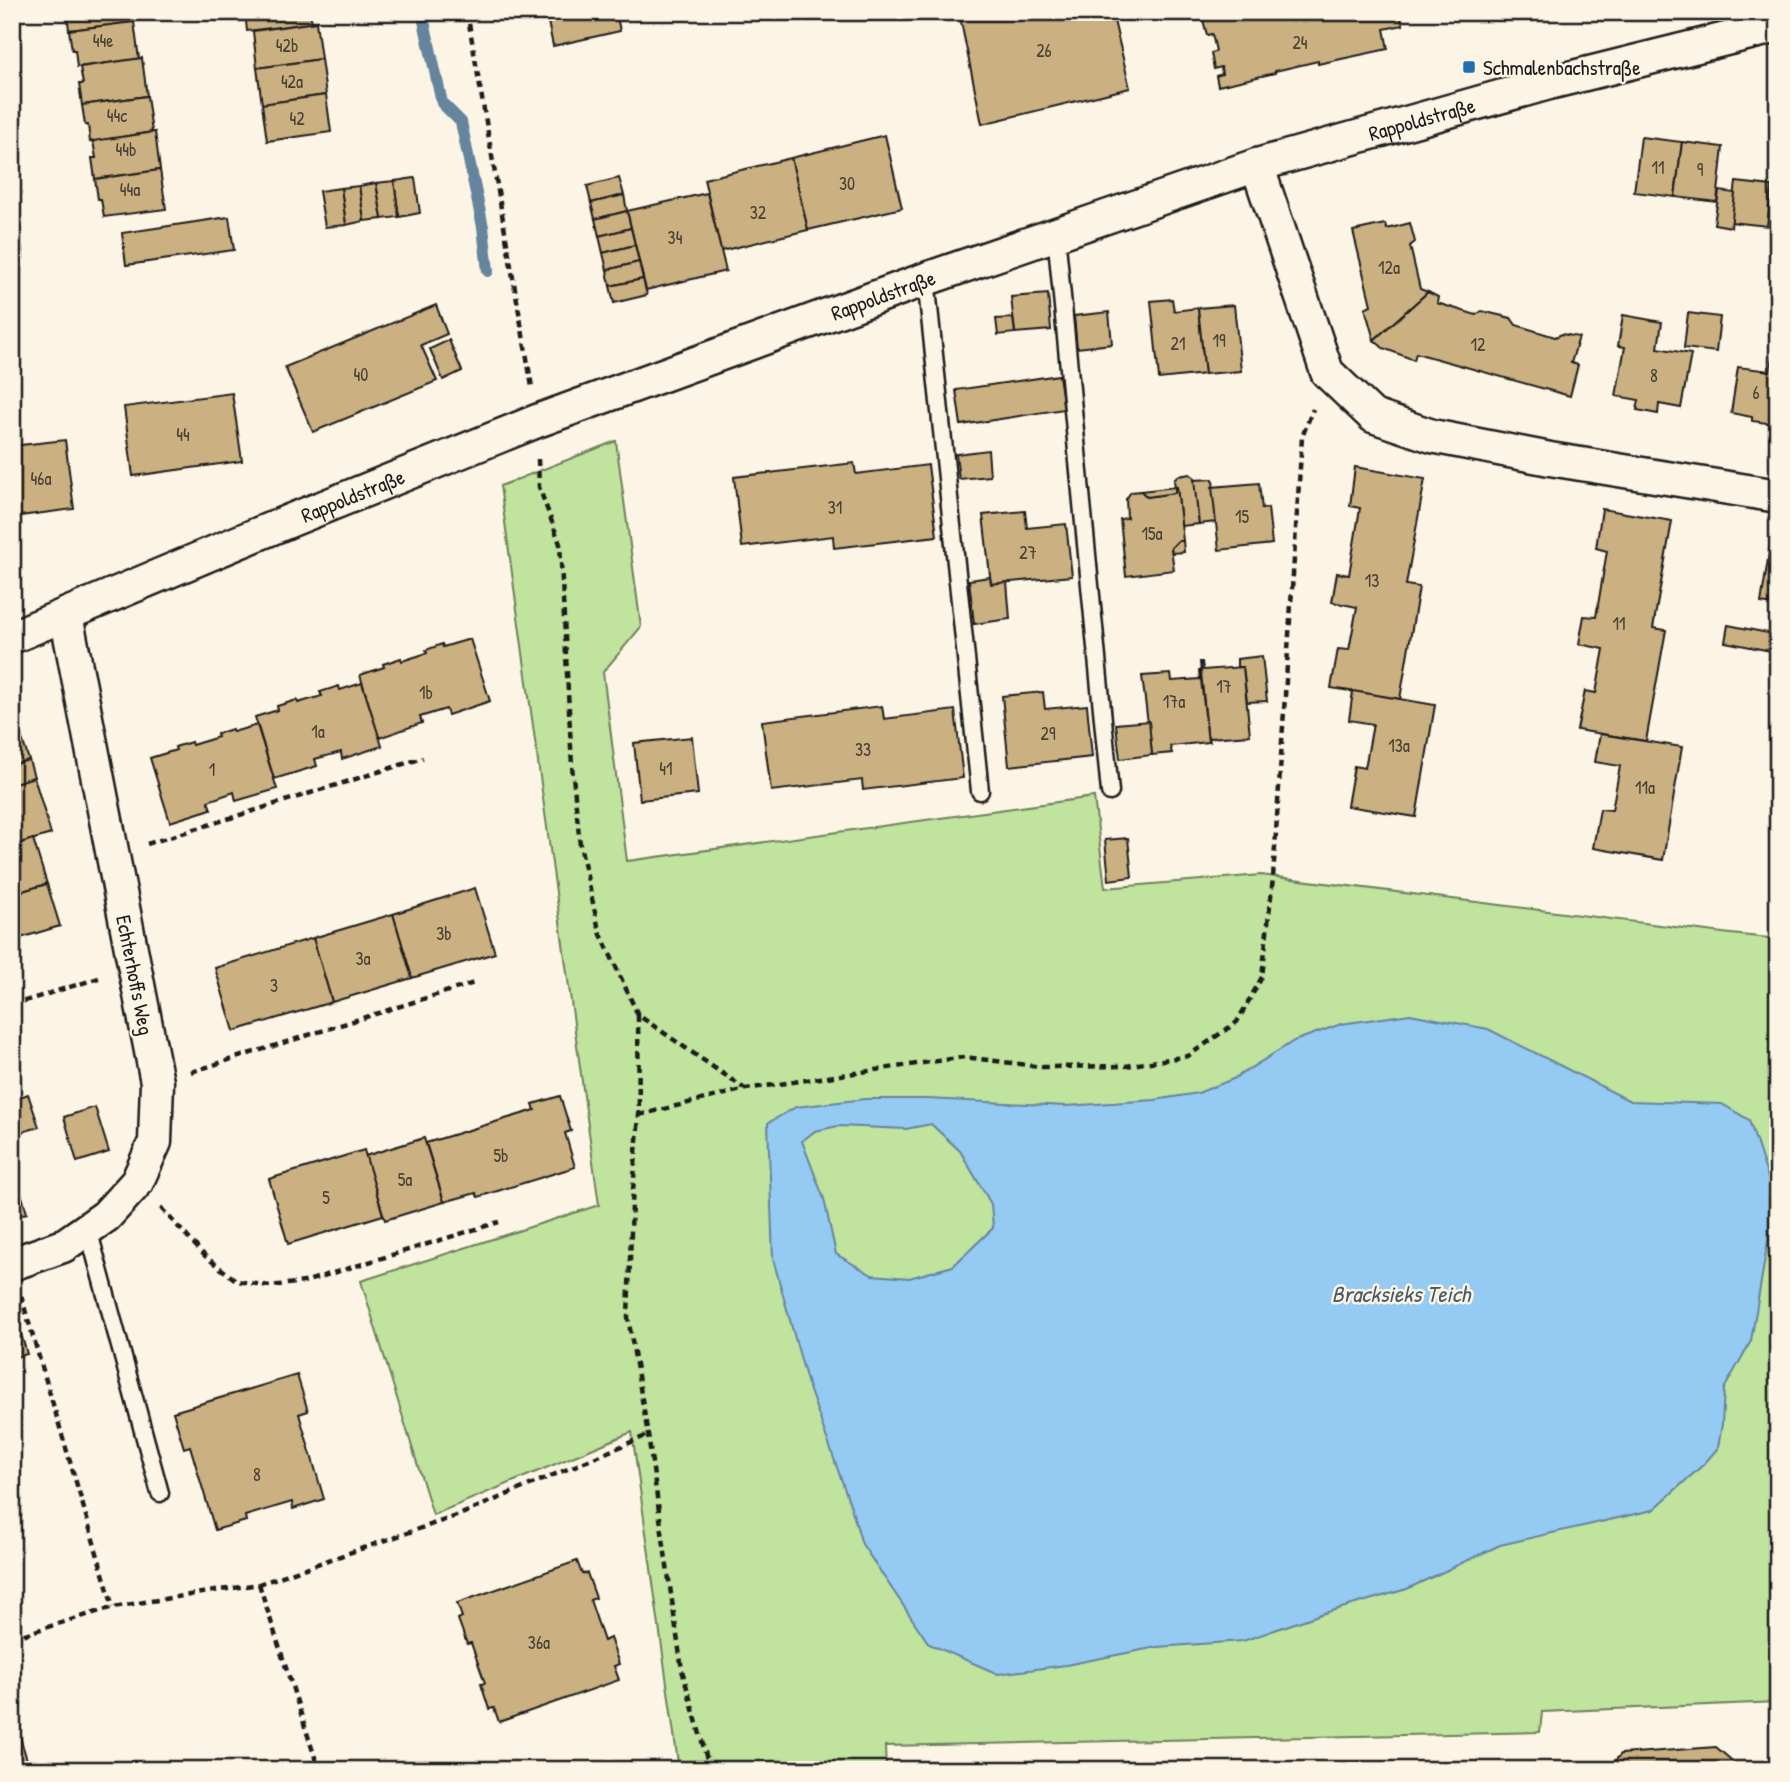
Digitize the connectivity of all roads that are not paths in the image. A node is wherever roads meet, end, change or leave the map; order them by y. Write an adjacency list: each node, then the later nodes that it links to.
1 (1778, 26): 2 (street, Rappoldstraße)
2 (1258, 165): 3 (street, Rappoldstraße); 5 (street)
3 (1056, 234): 4 (street, Rappoldstraße); 9 (lane)
4 (926, 279): 6 (street, Rappoldstraße); 8 (lane)
5 (1778, 496)
6 (66, 615): 7 (street, Rappoldstraße); 10 (street, Echterhoffs Weg)
7 (12, 637)
8 (980, 791)
9 (1110, 792)
10 (88, 1229): 11 (street, Echterhoffs Weg); 12 (lane)
11 (16, 1278)
12 (160, 1493)

